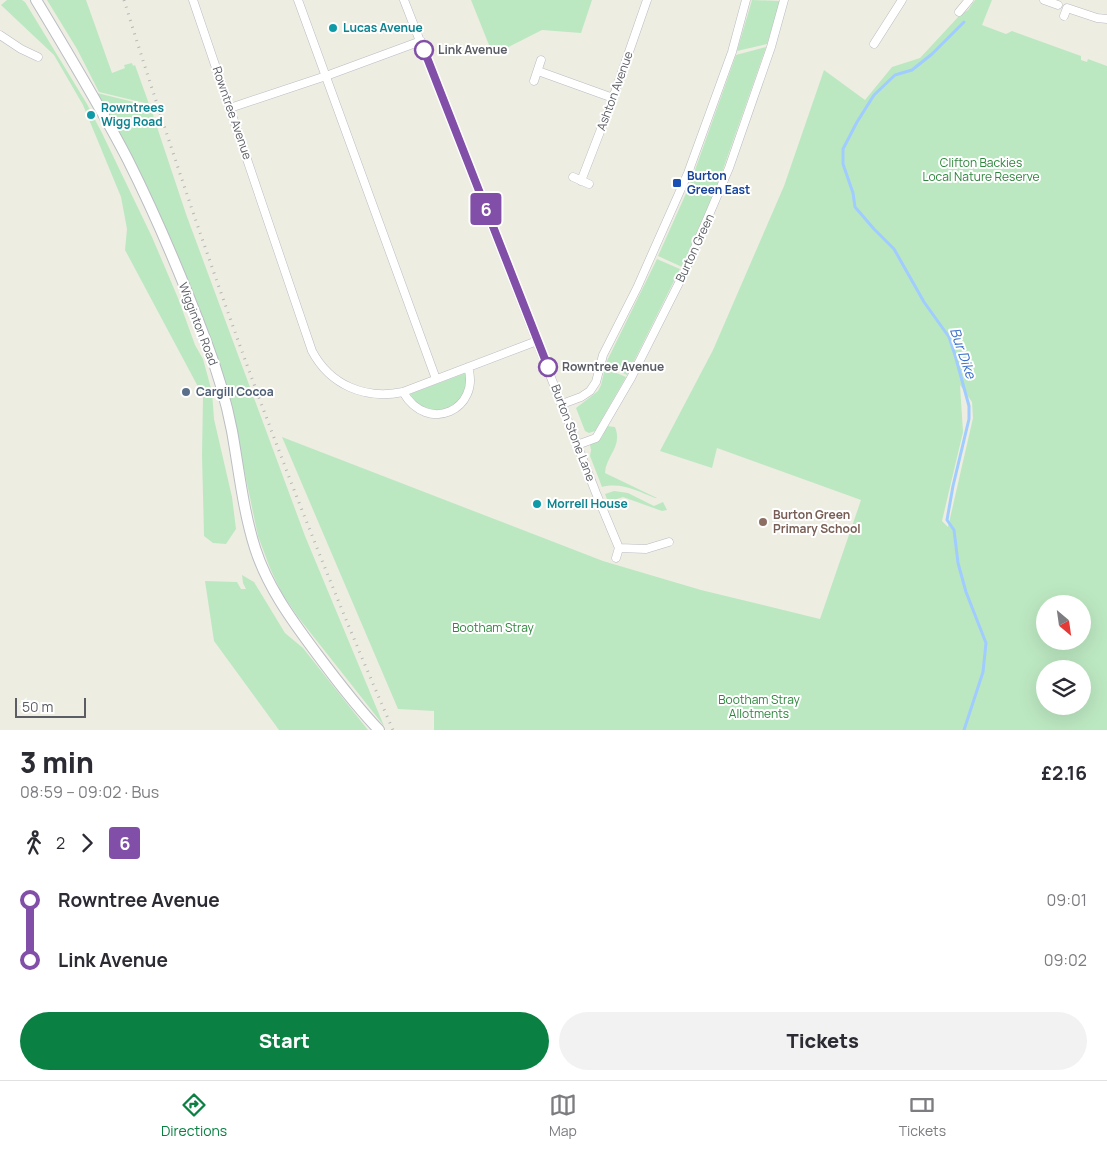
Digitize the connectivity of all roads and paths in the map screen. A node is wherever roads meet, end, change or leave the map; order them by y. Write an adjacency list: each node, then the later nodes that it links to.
1 (36, 0): 37 (main road, Wigginton Road)
2 (194, 0): 24 (street, Rowntree Avenue)
3 (298, 0): 21 (street)
4 (404, 0): 16 (street, Burton Stone Lane)
5 (647, 0): 23 (street, Ashton Avenue)
6 (746, 0): 32 (street)
7 (784, 0): 33 (street, Burton Green)
8 (902, 0): 17 (street)
9 (1044, 0): 11 (street)
10 (964, 2): 12 (street)
11 (1058, 5)
12 (959, 12)
13 (1064, 16): 14 (street)
14 (1107, 20)
15 (0, 35): 18 (street)
16 (421, 42): 21 (street); 28 (street, Burton Stone Lane)
17 (874, 44)
18 (38, 57)
19 (541, 60): 20 (street)
20 (538, 71): 22 (street); 23 (street)
21 (326, 76): 24 (street); 30 (street)
22 (534, 81)
23 (613, 98): 26 (street, Ashton Avenue)
24 (230, 108): 31 (street, Rowntree Avenue)
25 (573, 177): 26 (street)
26 (581, 181): 27 (street)
27 (589, 184)
28 (537, 340): 29 (street, Rowntree Avenue); 32 (street, Burton Stone Lane)
29 (468, 367): 30 (street, Rowntree Avenue); 31 (street)
30 (436, 379): 31 (street, Rowntree Avenue)
31 (403, 392)
32 (562, 404): 33 (street, Burton Stone Lane)
33 (577, 445): 35 (street, Burton Stone Lane)
34 (669, 542): 35 (street)
35 (619, 548): 36 (street)
36 (616, 558)
37 (379, 730)

